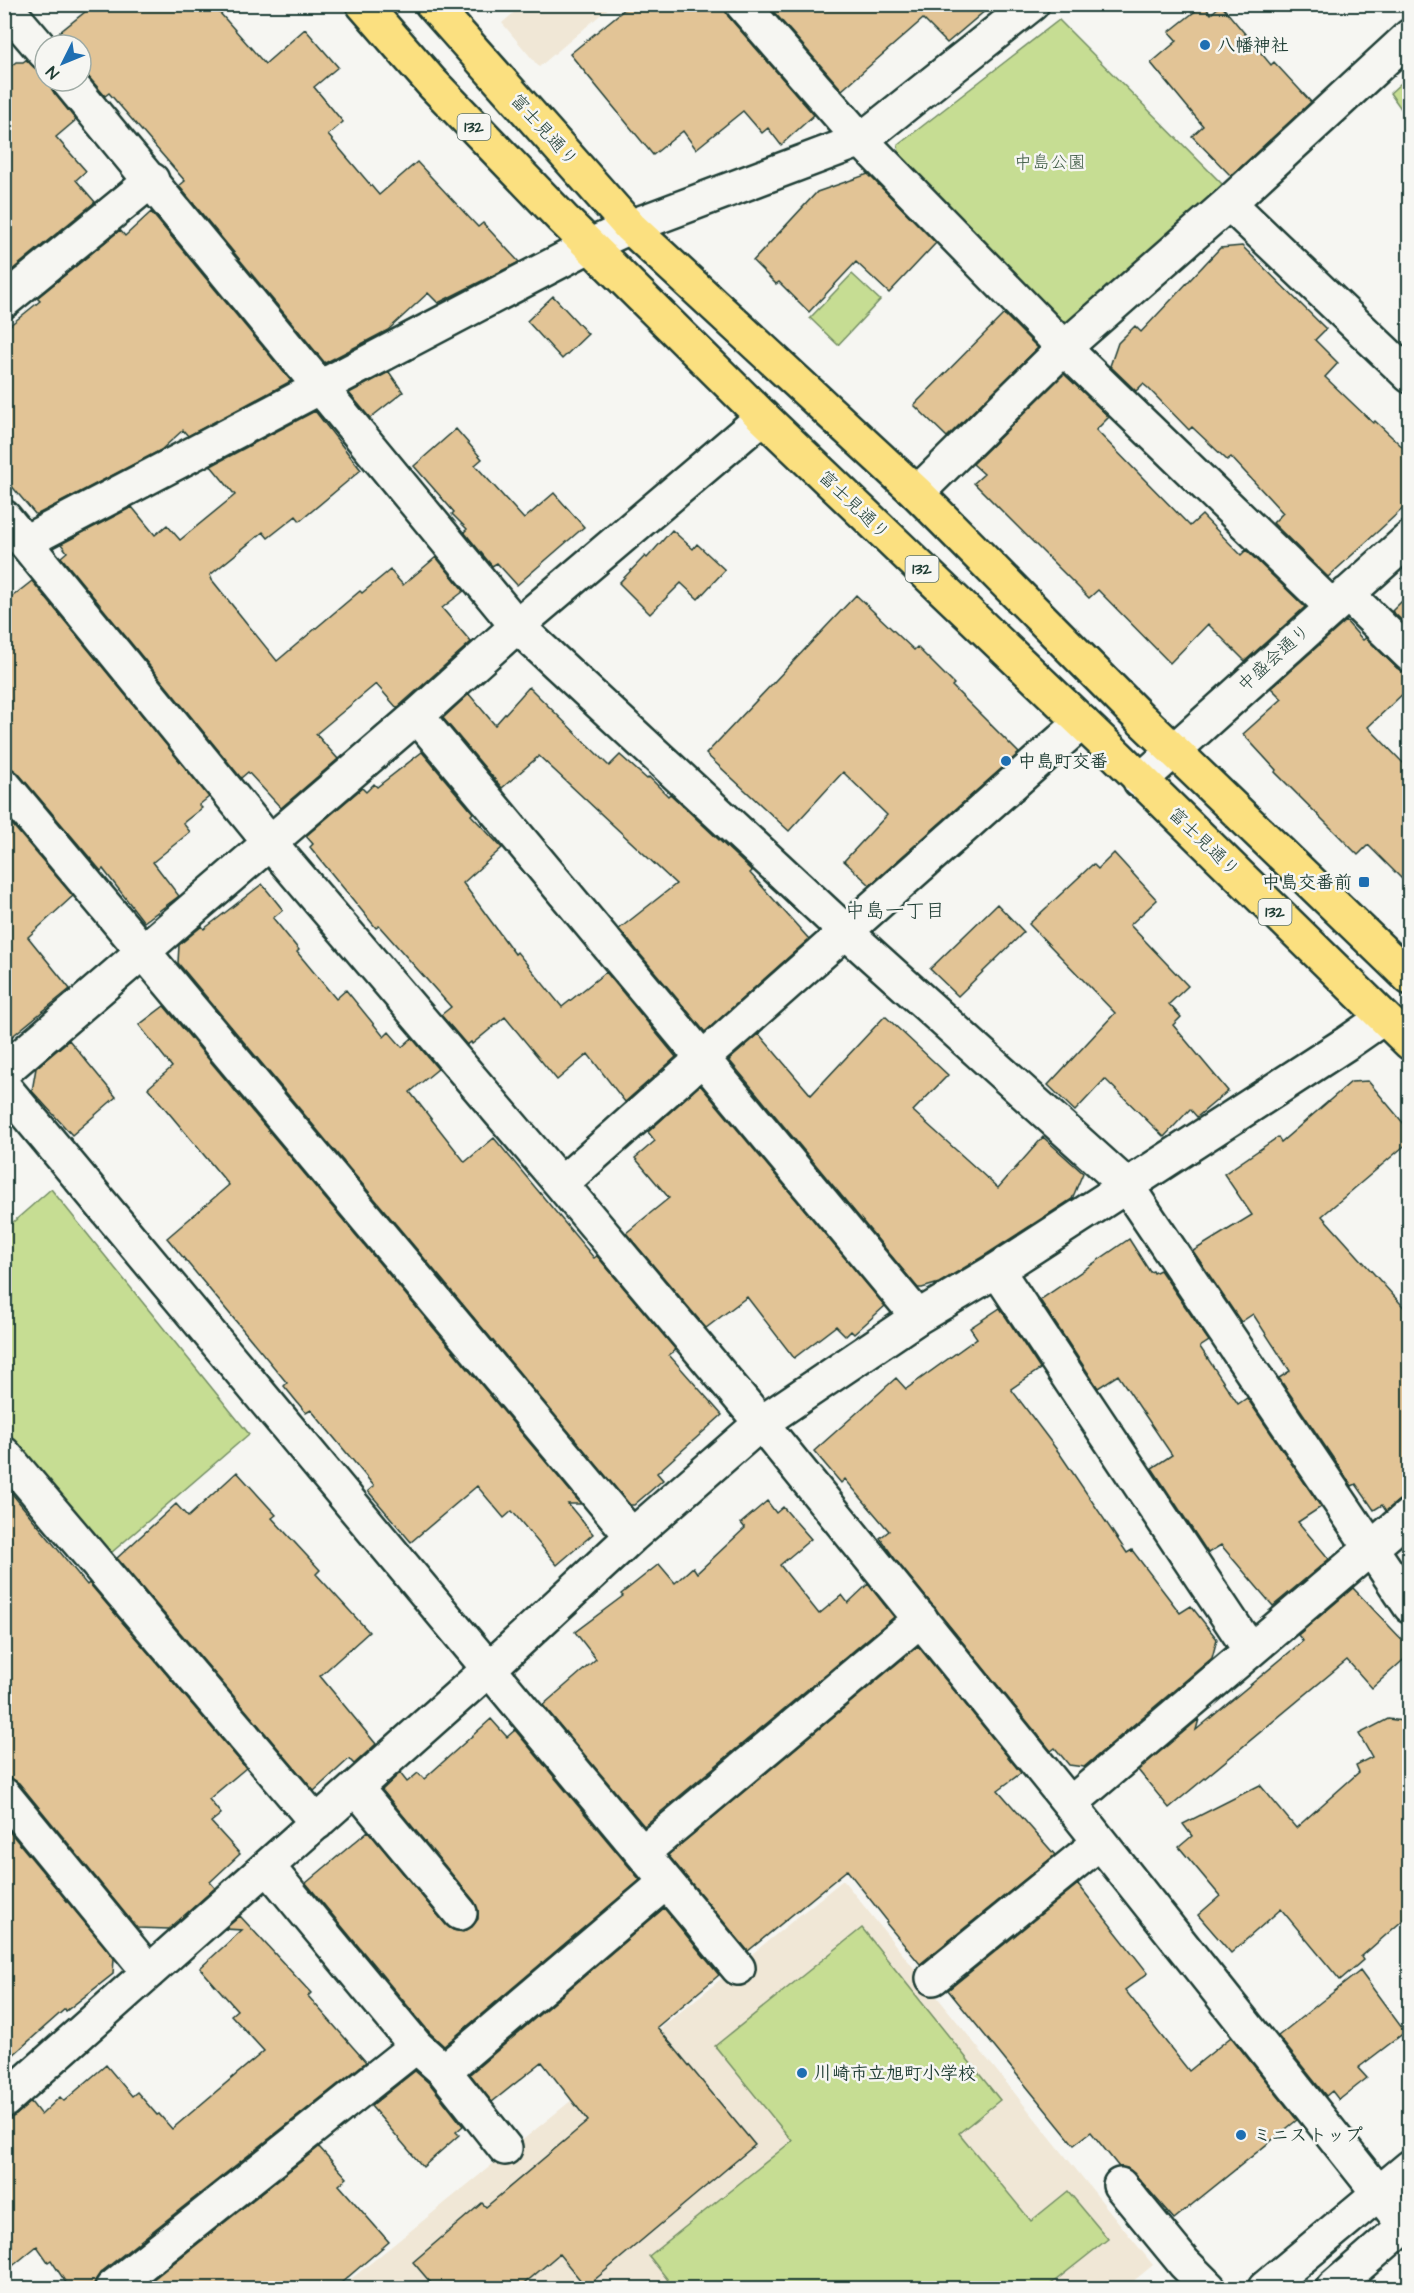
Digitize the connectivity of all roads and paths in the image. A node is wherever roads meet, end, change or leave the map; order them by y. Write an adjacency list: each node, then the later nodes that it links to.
1 (363, 4): 13 (highway, 富士見通り / 132)
2 (432, 4): 12 (highway, 富士見通り / 132)
3 (742, 4): 9 (street)
4 (1032, 4): 9 (street)
5 (10, 10): 7 (street)
6 (1410, 36): 11 (street)
7 (33, 38)
8 (79, 93): 10 (street)
9 (861, 140): 12 (street); 15 (street)
10 (152, 180): 14 (street); 17 (street)
11 (1229, 203): 15 (street); 16 (street)
12 (630, 227): 13 (street); 19 (highway, 富士見通り / 132)
13 (591, 245): 17 (street); 18 (highway, 富士見通り / 132)
14 (4, 301)
15 (1064, 348): 19 (street); 23 (street)
16 (1410, 376)
17 (320, 388): 22 (street); 24 (street)
18 (763, 417): 24 (street); 27 (highway, 富士見通り / 132)
19 (917, 493): 28 (highway, 富士見通り / 132)
20 (4, 517): 22 (street)
21 (1410, 538): 23 (street, 中盛会通り)
22 (25, 542): 31 (street)
23 (1339, 601): 25 (street); 28 (street, 中盛会通り)
24 (517, 626): 26 (street); 32 (street)
25 (1410, 655)
26 (417, 716): 31 (street); 37 (street)
27 (1082, 722): 29 (highway, 富士見通り / 132); 32 (street)
28 (1173, 750): 29 (street, 中盛会通り); 34 (highway, 富士見通り / 132)
29 (1140, 781): 35 (highway, 富士見通り / 132)
30 (4, 785): 33 (street)
31 (270, 843): 33 (street); 40 (street)
32 (845, 931): 37 (street); 41 (street)
33 (143, 952): 38 (street); 47 (street)
34 (1410, 978)
35 (1383, 1018): 36 (highway, 富士見通り / 132); 41 (street)
36 (1410, 1043)
37 (702, 1058): 40 (street); 43 (street)
38 (4, 1071)
39 (4, 1086): 52 (street)
40 (561, 1184): 44 (street)
41 (1126, 1185): 42 (street); 48 (street)
42 (997, 1270): 43 (street); 51 (street)
43 (918, 1317): 44 (street)
44 (762, 1423): 47 (street); 50 (street)
45 (4, 1454): 56 (street)
46 (1410, 1515): 48 (street)
47 (632, 1536): 52 (street)
48 (1370, 1547): 49 (street); 51 (street)
49 (1410, 1606)
50 (921, 1620): 55 (street); 58 (street)
51 (1250, 1650): 55 (street)
52 (489, 1669): 53 (street); 58 (street)
53 (356, 1788): 56 (street); 61 (street)
54 (4, 1796): 63 (street)
55 (1070, 1804): 57 (street)
56 (316, 1823): 59 (street)
57 (1100, 1842): 64 (street); 71 (street)
58 (642, 1853): 60 (street)
59 (268, 1867): 63 (street); 65 (street)
60 (666, 1882): 62 (street); 66 (street)
61 (460, 1913)
62 (738, 1968)
63 (149, 1972): 67 (street)
64 (933, 1978)
65 (416, 2046): 66 (street); 74 (street)
66 (444, 2071): 68 (street)
67 (4, 2101)
68 (505, 2148)
69 (1410, 2168): 71 (street)
70 (1120, 2185): 75 (street)
71 (1379, 2193): 72 (street); 76 (street)
72 (1407, 2223): 73 (street)
73 (1351, 2283)
74 (112, 2289)
75 (1209, 2289)
76 (1264, 2289)

